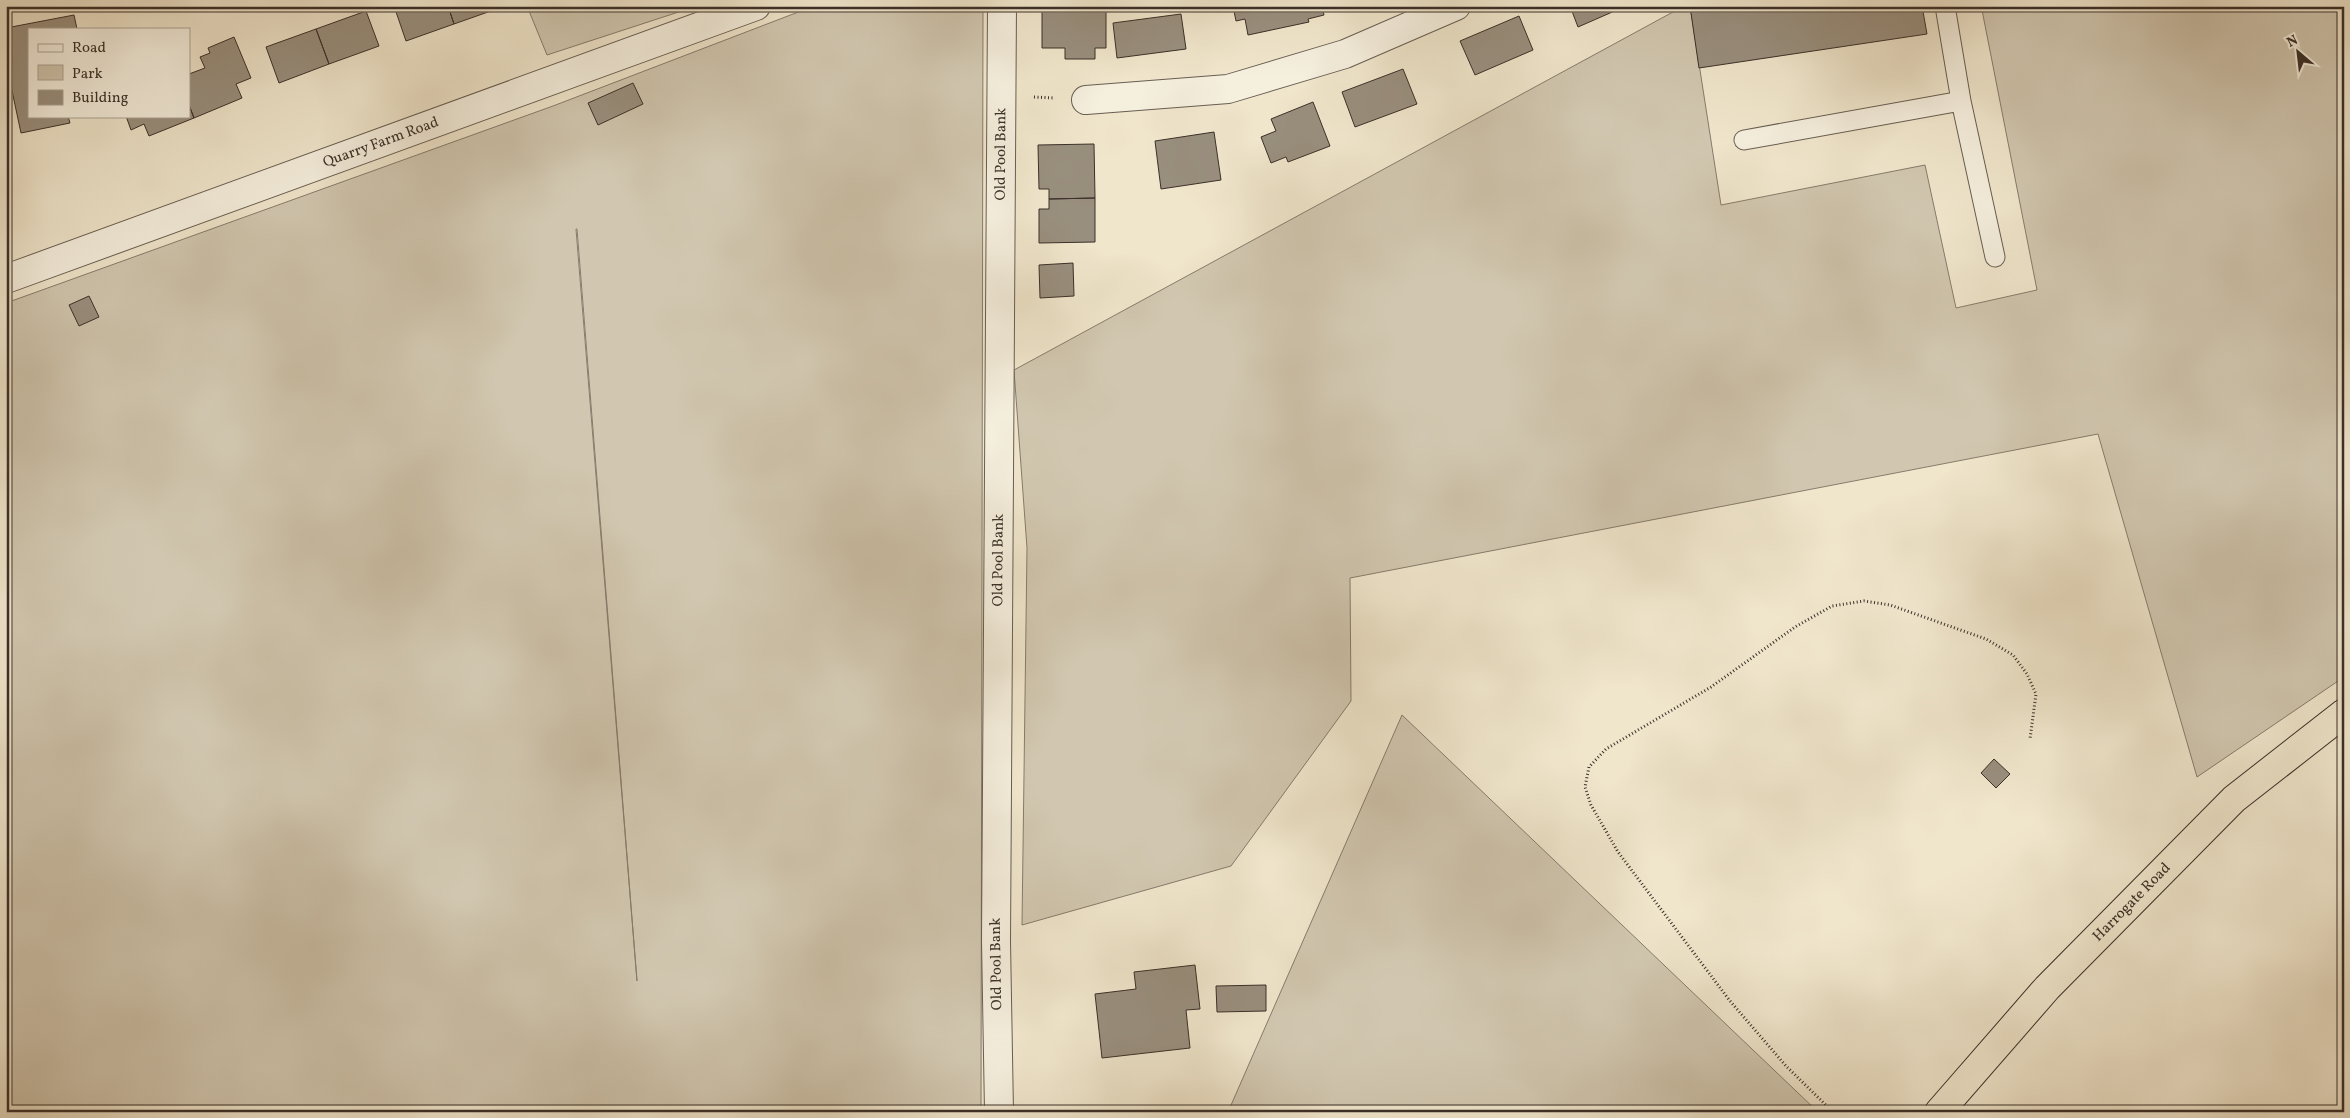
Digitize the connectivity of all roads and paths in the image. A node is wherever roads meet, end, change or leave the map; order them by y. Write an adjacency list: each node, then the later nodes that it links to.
1 (756, 6): 10 (street, Quarry Farm Road)
2 (1002, 6): 5 (street, Old Pool Bank)
3 (1456, 6): 6 (street)
4 (1945, 6): 7 (lane)
5 (1003, 95): 6 (path); 13 (street, Old Pool Bank)
6 (1086, 100)
7 (1961, 101): 8 (lane); 9 (lane)
8 (1744, 140)
9 (1995, 257)
10 (6, 279)
11 (2344, 713): 15 (highway, Harrogate Road)
12 (2030, 740): 14 (path)
13 (999, 1112)
14 (1833, 1112)
15 (1939, 1112)

